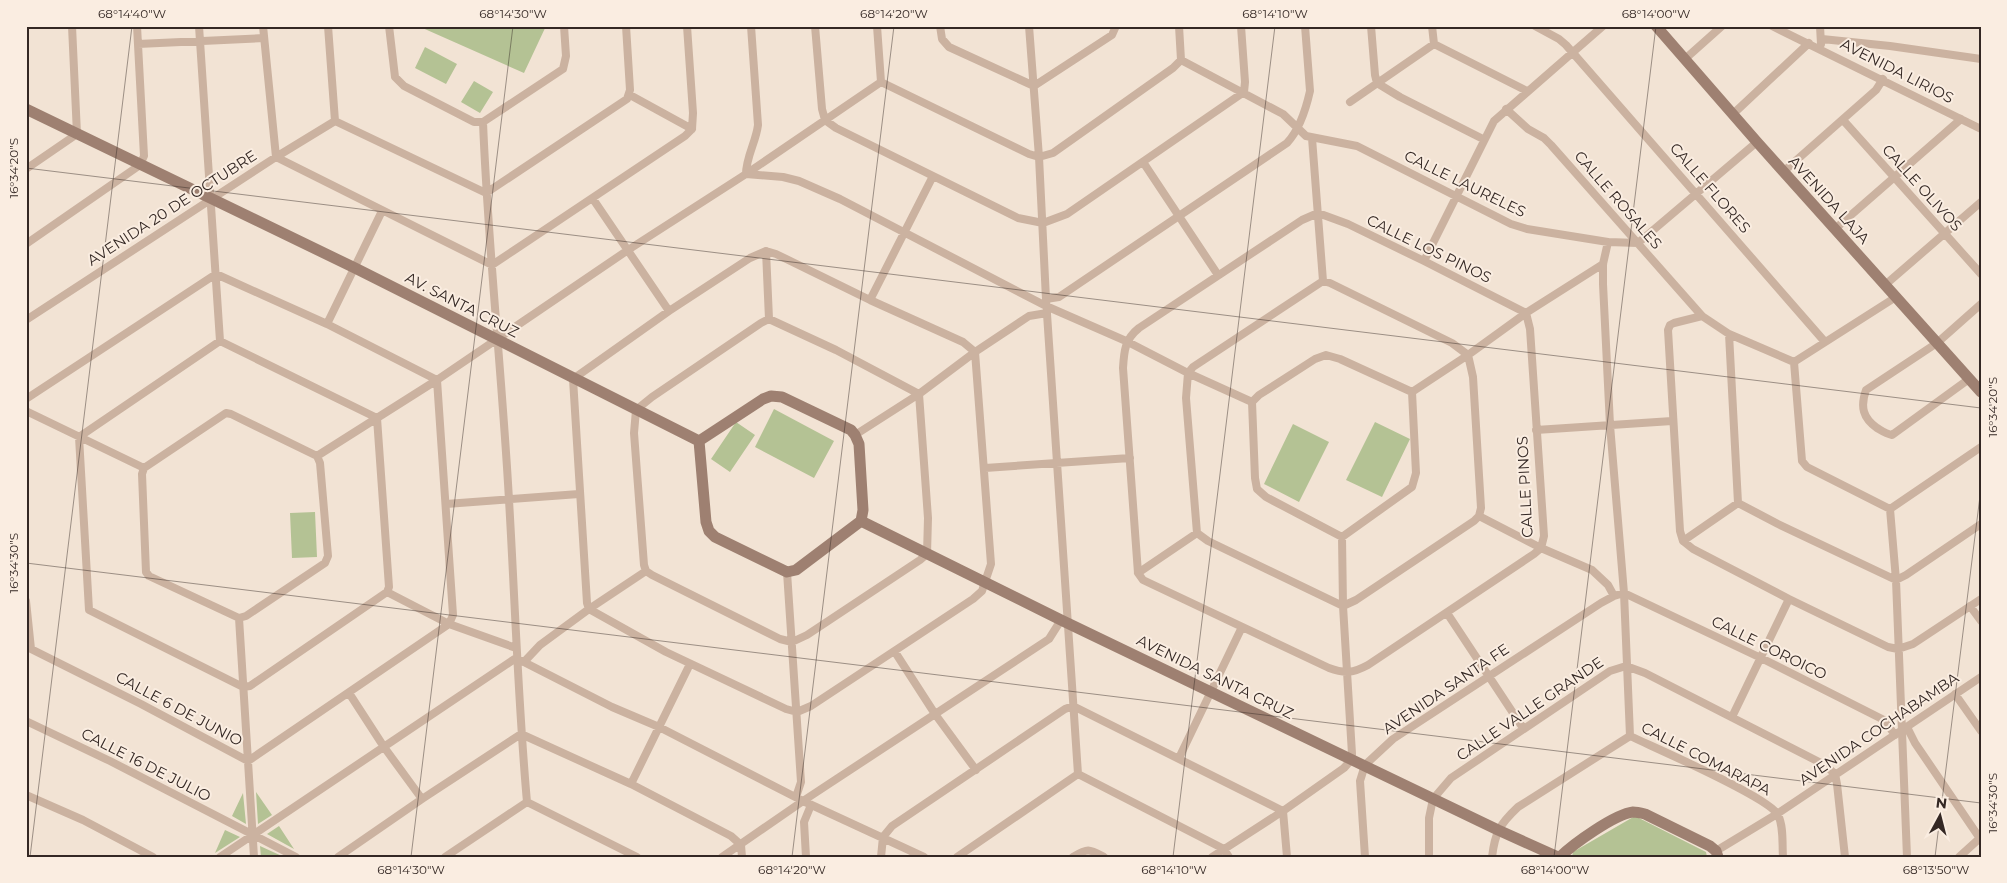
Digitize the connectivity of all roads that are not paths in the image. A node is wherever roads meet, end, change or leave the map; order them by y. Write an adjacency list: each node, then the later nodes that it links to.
1 (72, 26): 57 (street)
2 (137, 26): 31 (street)
3 (199, 26): 29 (street)
4 (263, 26): 27 (street)
5 (328, 26): 52 (street)
6 (389, 26): 53 (street)
7 (564, 26): 53 (street)
8 (626, 26): 44 (street)
9 (687, 26): 54 (street)
10 (751, 26): 67 (street)
11 (815, 26): 50 (street)
12 (877, 26): 39 (street)
13 (940, 26): 41 (street)
14 (1029, 26): 41 (street)
15 (1116, 26): 41 (street)
16 (1179, 26): 37 (street)
17 (1241, 26): 42 (street)
18 (1305, 26): 55 (street)
19 (1371, 26): 40 (street)
20 (1432, 26): 32 (street)
21 (1535, 26): 34 (street, CALLE FLORES)
22 (1603, 26): 34 (street)
23 (1656, 26): 35 (street, AVENIDA LAJA)
24 (1722, 26): 35 (street)
25 (1772, 26): 30 (street, AVENIDA LIRIOS)
26 (1820, 26): 28 (street)
27 (264, 38): 29 (street); 61 (street)
28 (1822, 39): 33 (street); 36 (street)
29 (200, 41): 31 (street); 73 (street)
30 (1809, 43): 33 (street, AVENIDA LIRIOS); 48 (street)
31 (138, 44): 64 (street)
32 (1434, 44): 40 (street); 43 (street)
33 (1820, 48): 38 (street, AVENIDA LIRIOS)
34 (1574, 53): 43 (street); 71 (street, CALLE FLORES)
35 (1685, 59): 48 (street, AVENIDA LAJA)
36 (1981, 59)
37 (1181, 60): 42 (street, CALLE LAURELES); 62 (street)
38 (1883, 79): 49 (street, AVENIDA LIRIOS); 51 (street)
39 (880, 82): 50 (street); 62 (street)
40 (1378, 83): 45 (street); 59 (street)
41 (1034, 86): 62 (street)
42 (1244, 92): 55 (street, CALLE LAURELES); 63 (street)
43 (1528, 92): 46 (street)
44 (630, 96): 54 (street); 70 (street)
45 (1350, 102)
46 (1506, 108): 59 (street); 84 (street, CALLE ROSALES)
47 (26, 109): 57 (street, AV. SANTA CRUZ)
48 (1733, 114): 60 (street, AVENIDA LAJA)
49 (1961, 119): 56 (street, AVENIDA LIRIOS); 69 (street)
50 (825, 120): 67 (street); 68 (street)
51 (1843, 120): 66 (street); 69 (street, CALLE OLIVOS)
52 (335, 121): 61 (street, AVENIDA 20 DE OCTUBRE); 70 (street)
53 (483, 122): 70 (street)
54 (692, 129): 74 (street)
55 (1298, 129): 58 (street, CALLE LAURELES); 78 (street)
56 (1981, 129)
57 (77, 134): 64 (street, AV. SANTA CRUZ); 65 (street)
58 (1312, 138): 72 (street, CALLE LAURELES); 77 (street)
59 (1483, 139): 72 (street)
60 (1757, 142): 66 (street, AVENIDA LAJA); 71 (street)
61 (276, 157): 73 (street, AVENIDA 20 DE OCTUBRE); 76 (street)
62 (1039, 157): 79 (street)
63 (1143, 162): 78 (street); 79 (street)
64 (140, 164): 73 (street, AV. SANTA CRUZ); 85 (street)
65 (26, 169)
66 (1783, 172): 80 (street, AVENIDA LAJA)
67 (746, 174): 81 (street); 86 (street)
68 (933, 176): 79 (street); 81 (street)
69 (1894, 177): 80 (street); 82 (street, CALLE OLIVOS)
70 (486, 193): 90 (street)
71 (1697, 194): 84 (street); 111 (street, CALLE FLORES)
72 (1456, 196): 83 (street, CALLE LAURELES); 88 (street)
73 (211, 198): 91 (street, AV. SANTA CRUZ); 92 (street); 105 (street, AVENIDA 20 DE OCTUBRE)
74 (592, 199): 86 (street); 90 (street)
75 (1981, 202): 82 (street)
76 (382, 211): 90 (street); 91 (street)
77 (1318, 213): 88 (street, CALLE LOS PINOS); 94 (street); 95 (street)
78 (1178, 216): 94 (street); 100 (street)
79 (1043, 223): 100 (street)
80 (1835, 229): 96 (street, AVENIDA LAJA)
81 (904, 233): 98 (street); 100 (street)
82 (1944, 234): 93 (street, CALLE OLIVOS); 96 (street)
83 (1608, 242): 84 (street, CALLE LAURELES); 89 (street)
84 (1638, 243): 103 (street, CALLE ROSALES)
85 (26, 244)
86 (628, 250): 101 (street); 108 (street)
87 (766, 251): 98 (street); 101 (street); 104 (street)
88 (1424, 261): 102 (street, CALLE LOS PINOS)
89 (1603, 264): 102 (street); 129 (street)
90 (492, 265): 108 (street)
91 (355, 268): 106 (street); 108 (street, AV. SANTA CRUZ)
92 (216, 274): 106 (street); 109 (street); 123 (street)
93 (1981, 274)
94 (1218, 275): 110 (street)
95 (1323, 281): 114 (street); 116 (street)
96 (1885, 285): 97 (street, AVENIDA LAJA)
97 (1896, 297): 111 (street); 112 (street, AVENIDA LAJA)
98 (870, 300): 113 (street)
99 (1981, 304): 112 (street)
100 (1046, 306): 110 (street); 113 (street); 137 (street)
101 (669, 311): 117 (street)
102 (1526, 312): 114 (street); 130 (street, CALLE PINOS)
103 (1702, 316): 107 (street, CALLE ROSALES); 128 (street)
104 (769, 319): 122 (street); 125 (street)
105 (26, 320)
106 (327, 324): 119 (street)
107 (1729, 334): 115 (street, CALLE ROSALES); 143 (street)
108 (498, 340): 117 (street, AV. SANTA CRUZ); 119 (street); 141 (street)
109 (220, 341): 127 (street); 132 (street)
110 (1126, 341): 116 (street); 136 (street)
111 (1825, 342): 115 (street)
112 (1937, 343): 118 (street, AVENIDA LAJA); 118 (street)
113 (975, 352): 122 (street); 139 (street)
114 (1468, 355): 120 (street); 145 (street)
115 (1794, 362): 144 (street)
116 (1188, 373): 124 (street); 148 (street)
117 (573, 379): 125 (street, AV. SANTA CRUZ); 140 (street)
118 (1969, 379): 121 (street, AVENIDA LAJA)
119 (437, 380): 127 (street); 142 (street)
120 (1412, 392): 124 (street); 149 (street)
121 (1981, 392)
122 (919, 394): 131 (street); 152 (street)
123 (26, 399)
124 (1252, 402): 149 (street)
125 (636, 410): 133 (street, AV. SANTA CRUZ); 153 (street)
126 (26, 411): 132 (street)
127 (377, 418): 135 (street); 158 (street)
128 (1672, 421): 129 (street); 150 (street)
129 (1610, 425): 130 (street); 159 (street)
130 (1536, 430): 151 (street, CALLE PINOS)
131 (855, 435): 133 (street); 146 (street)
132 (79, 437): 138 (street); 184 (street)
133 (699, 441): 154 (street)
134 (1981, 447): 144 (street)
135 (317, 456): 138 (street); 168 (street)
136 (1130, 458): 137 (street); 155 (street)
137 (1057, 464): 139 (street); 170 (street)
138 (144, 468): 168 (street)
139 (985, 468): 157 (street)
140 (579, 494): 141 (street); 166 (street)
141 (509, 500): 142 (street); 174 (street)
142 (446, 504): 171 (street)
143 (1738, 504): 150 (street); 156 (street)
144 (1890, 509): 156 (street)
145 (1479, 516): 151 (street); 164 (street)
146 (861, 521): 152 (street, AVENIDA SANTA CRUZ); 154 (street)
147 (1981, 524): 156 (street)
148 (1197, 533): 155 (street); 164 (street)
149 (1342, 537): 164 (street)
150 (1683, 541): 161 (street)
151 (1542, 548): 160 (street); 167 (street, CALLE PINOS)
152 (927, 554): 157 (street, AVENIDA SANTA CRUZ); 173 (street)
153 (646, 571): 166 (street); 173 (street)
154 (787, 572): 173 (street)
155 (1138, 572): 172 (street)
156 (1896, 580): 175 (street)
157 (986, 582): 170 (street, AVENIDA SANTA CRUZ); 176 (street)
158 (387, 592): 171 (street); 184 (street)
159 (1624, 593): 160 (street, AVENIDA SANTA FE); 177 (street, CALLE COROICO); 180 (street)
160 (1614, 596): 182 (street, AVENIDA SANTA FE)
161 (1789, 599): 175 (street); 177 (street)
162 (1981, 599): 165 (street)
163 (26, 600): 202 (street, CALLE 6 DE JUNIO)
164 (1343, 606): 181 (street)
165 (1970, 606): 169 (street); 175 (street)
166 (589, 608): 178 (street); 179 (street)
167 (1447, 613): 181 (street, CALLE PINOS); 182 (street)
168 (239, 618): 184 (street)
169 (1981, 621)
170 (1065, 622): 185 (street, AVENIDA SANTA CRUZ); 188 (street); 190 (street)
171 (449, 624): 174 (street); 186 (street, CALLE 6 DE JUNIO)
172 (1242, 627): 181 (street); 185 (street)
173 (792, 642): 189 (street)
174 (516, 648): 178 (street)
175 (1898, 649): 195 (street)
176 (895, 652): 189 (street); 190 (street)
177 (1760, 658): 191 (street); 195 (street, CALLE COROICO)
178 (520, 660): 193 (street); 197 (street); 199 (street)
179 (690, 664): 189 (street); 193 (street)
180 (1626, 666): 191 (street, CALLE VALLE GRANDE); 194 (street, CALLE VALLE GRANDE); 198 (street)
181 (1347, 673): 201 (street)
182 (1489, 676): 194 (street); 203 (street, AVENIDA SANTA FE)
183 (1981, 677): 187 (street, AVENIDA COCHABAMBA)
184 (243, 688): 202 (street)
185 (1210, 690): 200 (street); 201 (street, AVENIDA SANTA CRUZ)
186 (349, 693): 199 (street); 202 (street, CALLE 6 DE JUNIO)
187 (1955, 694): 195 (street, AVENIDA COCHABAMBA); 196 (street)
188 (1073, 706): 200 (street); 204 (street); 205 (street)
189 (797, 712): 211 (street)
190 (935, 714): 204 (street); 211 (street)
191 (1732, 717): 206 (street, CALLE VALLE GRANDE)
192 (26, 721): 216 (street, CALLE 16 DE JULIO)
193 (660, 727): 207 (street); 211 (street)
194 (1524, 728): 210 (street, CALLE VALLE GRANDE)
195 (1901, 731): 206 (street, AVENIDA COCHABAMBA); 218 (street); 246 (street)
196 (1981, 731)
197 (521, 734): 207 (street); 209 (street); 212 (street)
198 (1630, 736): 214 (street, CALLE COMARAPA); 215 (street, CALLE COMARAPA)
199 (384, 747): 209 (street); 216 (street)
200 (1179, 758): 213 (street)
201 (1351, 760): 203 (street, AVENIDA SANTA CRUZ); 213 (street)
202 (248, 761): 216 (street)
203 (1365, 765): 210 (street, AVENIDA SANTA CRUZ); 240 (street)
204 (976, 770): 217 (street)
205 (1078, 774): 220 (street); 234 (street)
206 (1835, 774): 214 (street, AVENIDA COCHABAMBA); 245 (street)
207 (631, 784): 219 (street)
208 (26, 795): 222 (street)
209 (422, 799): 226 (street)
210 (1433, 799): 215 (street, AVENIDA SANTA CRUZ); 241 (street)
211 (803, 801): 217 (street); 219 (street); 231 (street)
212 (527, 802): 227 (street); 228 (street)
213 (1282, 811): 220 (street); 239 (street)
214 (1777, 814): 221 (street, AVENIDA COCHABAMBA); 244 (street)
215 (1498, 830): 242 (street, CALLE COMARAPA); 243 (street, AVENIDA SANTA CRUZ)
216 (253, 834): 223 (street); 224 (street); 225 (street, CALLE 16 DE JULIO)
217 (883, 838): 232 (street); 233 (street)
218 (1980, 839): 247 (street)
219 (741, 845): 229 (street); 230 (street)
220 (1224, 848): 237 (street); 238 (street)
221 (1717, 854): 243 (street)
222 (153, 857)
223 (220, 857)
224 (254, 857)
225 (296, 857)
226 (338, 857)
227 (445, 857)
228 (637, 857)
229 (722, 857)
230 (742, 857)
231 (806, 857)
232 (881, 857)
233 (924, 857)
234 (957, 857)
235 (1073, 857): 236 (street)
236 (1104, 857)
237 (1212, 857)
238 (1228, 857)
239 (1287, 857)
240 (1365, 857)
241 (1429, 857)
242 (1492, 857)
243 (1559, 857)
244 (1784, 857)
245 (1845, 857)
246 (1908, 857)
247 (1959, 857)

